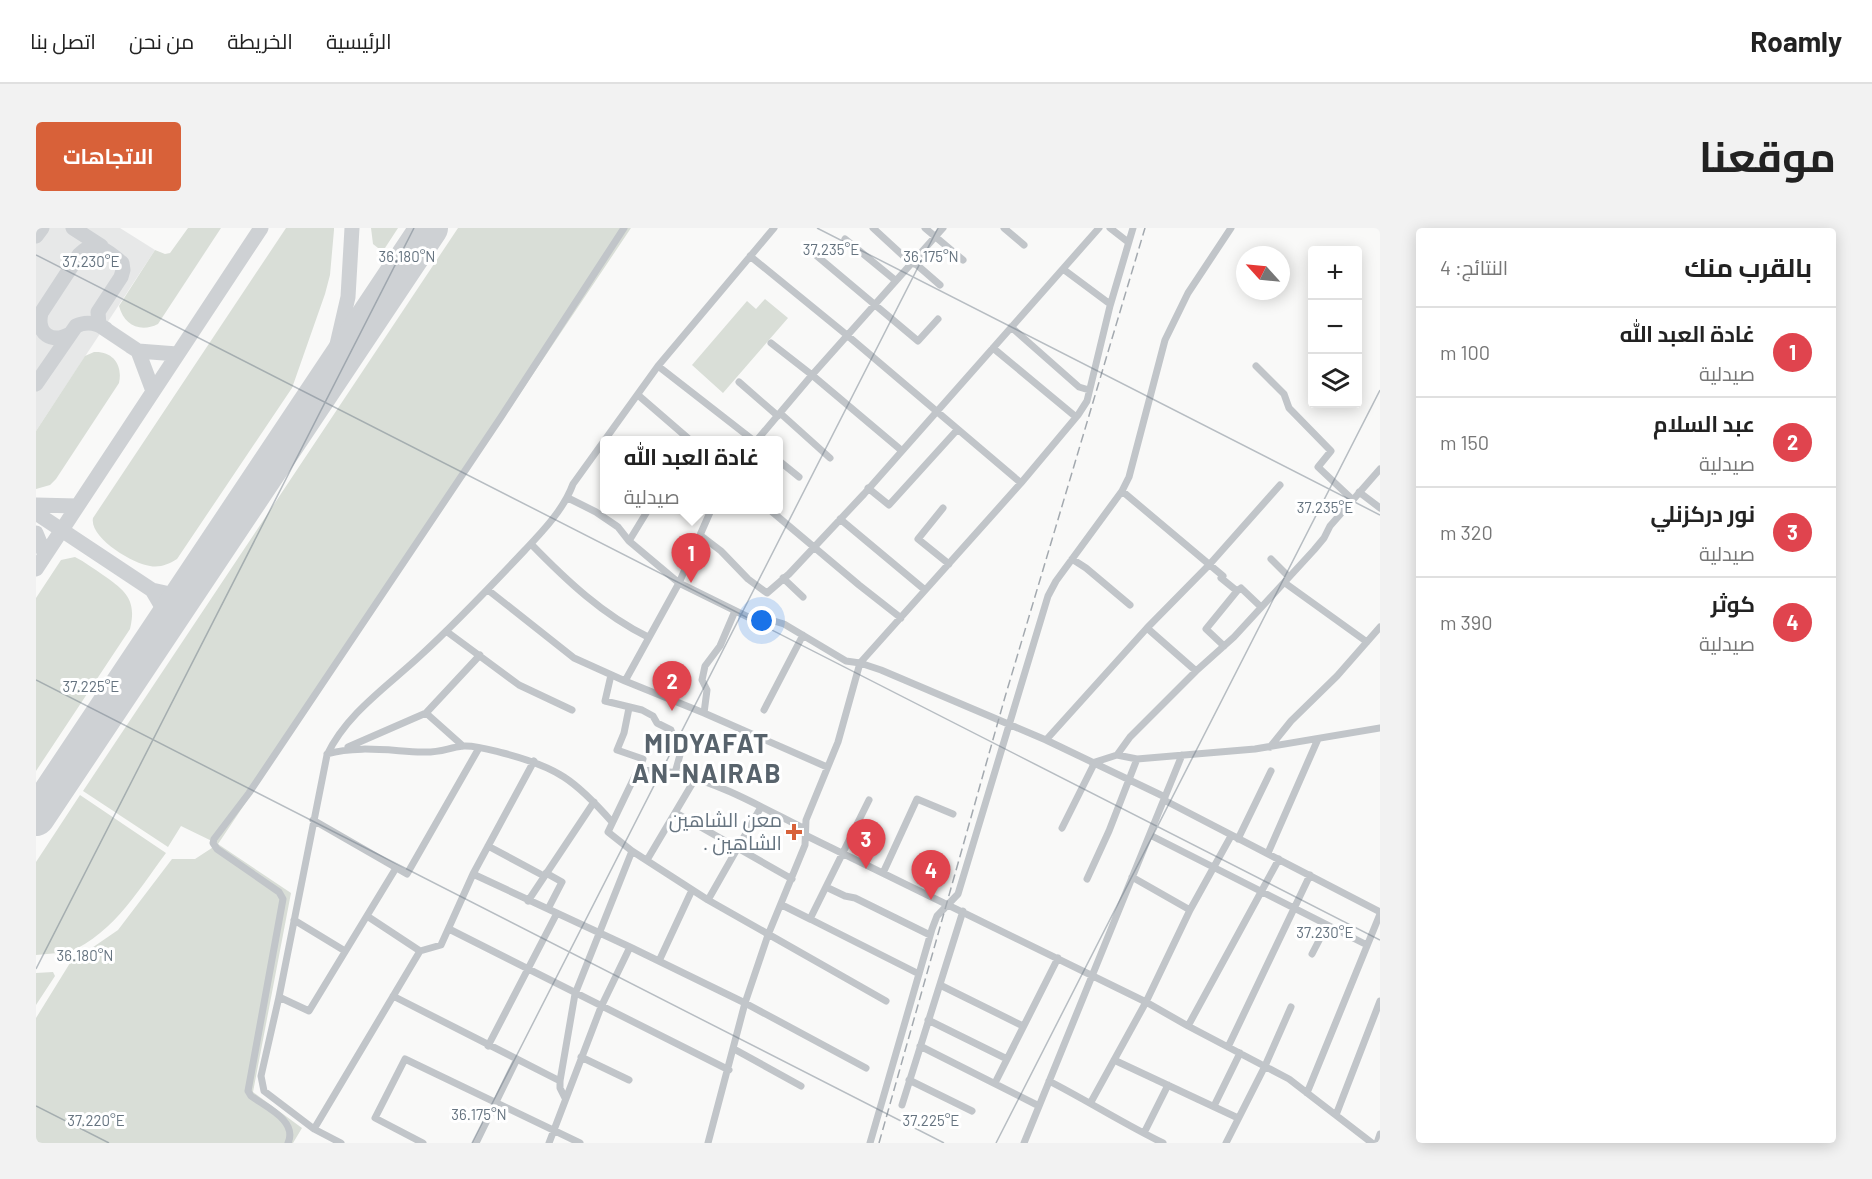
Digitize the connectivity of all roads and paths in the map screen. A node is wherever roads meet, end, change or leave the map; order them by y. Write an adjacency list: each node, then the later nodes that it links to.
1 (624, 228): 224 (street)
2 (774, 228): 16 (street)
3 (873, 228): 18 (street)
4 (925, 228): 11 (street)
5 (943, 228): 11 (street)
6 (1004, 228): 14 (street)
7 (1099, 228): 19 (street)
8 (1110, 228): 13 (street)
9 (1133, 228): 13 (street)
10 (1232, 228): 52 (street)
11 (936, 236): 17 (street); 18 (street)
12 (845, 239): 20 (street)
13 (1128, 242): 22 (street)
14 (1024, 245)
15 (811, 251): 23 (street)
16 (750, 256): 26 (street); 29 (street)
17 (963, 260)
18 (911, 263): 20 (street); 21 (street)
19 (1063, 269): 22 (street); 25 (street)
20 (896, 280): 23 (street)
21 (940, 285)
22 (1110, 304): 33 (street)
23 (875, 306): 24 (street); 26 (street)
24 (938, 319)
25 (1011, 327): 28 (street); 33 (street)
26 (848, 336): 31 (street); 35 (street)
27 (771, 344): 31 (street)
28 (993, 348): 35 (street); 37 (street)
29 (658, 366): 34 (street); 41 (street)
30 (1256, 366): 55 (street)
31 (812, 375): 36 (street); 44 (street)
32 (739, 382): 36 (street)
33 (1089, 390): 37 (street)
34 (638, 395): 39 (street); 40 (street)
35 (935, 411): 38 (street); 44 (street)
36 (779, 414): 42 (street); 45 (street)
37 (1076, 417): 49 (street)
38 (957, 429): 49 (street); 51 (street)
39 (608, 436)
40 (684, 436)
41 (749, 436)
42 (759, 436)
43 (600, 447): 54 (street)
44 (901, 450): 51 (street)
45 (830, 458)
46 (783, 464): 48 (street)
47 (1380, 469): 53 (street)
48 (799, 477)
49 (1021, 483): 68 (street)
50 (1280, 485): 69 (street)
51 (868, 488): 61 (street)
52 (1122, 491): 66 (street); 69 (street)
53 (1359, 492): 55 (street); 57 (street)
54 (568, 498): 63 (street); 64 (street)
55 (1353, 500): 71 (street)
56 (943, 508): 68 (street)
57 (1380, 508)
58 (646, 514): 63 (street)
59 (709, 514): 62 (street)
60 (775, 514): 65 (street)
61 (840, 519): 65 (street); 74 (street)
62 (700, 535): 70 (street); 72 (street)
63 (629, 541): 72 (street)
64 (531, 544): 73 (street); 85 (street)
65 (814, 547): 70 (street); 80 (street)
66 (1072, 559): 77 (street); 98 (street)
67 (1271, 559): 71 (street)
68 (949, 564): 74 (street)
69 (1209, 565): 75 (street); 82 (street)
70 (783, 578): 76 (street)
71 (1287, 580): 78 (street); 86 (street)
72 (679, 583): 79 (street); 85 (street)
73 (488, 590): 83 (street); 91 (street)
74 (925, 590): 80 (street)
75 (1237, 591): 78 (street); 87 (street)
76 (803, 597)
77 (1130, 605)
78 (1261, 607): 87 (street)
79 (735, 610): 84 (street); 97 (street)
80 (901, 618): 89 (street)
81 (1380, 627): 86 (street)
82 (1147, 628): 90 (street); 101 (street)
83 (446, 631): 88 (street); 106 (street)
84 (803, 635): 89 (street); 95 (street)
85 (648, 637): 92 (street)
86 (1367, 642): 103 (street)
87 (1224, 646): 90 (street)
88 (480, 655): 94 (street); 96 (street)
89 (860, 663): 98 (street); 112 (street)
90 (1196, 671): 107 (street)
91 (611, 675): 92 (street); 93 (street)
92 (625, 681): 97 (street)
93 (629, 708): 113 (street); 115 (street)
94 (572, 710)
95 (764, 710)
96 (426, 713): 102 (street); 105 (street)
97 (704, 713): 112 (street)
98 (1008, 724): 101 (street); 151 (street)
99 (1380, 728): 100 (street)
100 (1318, 739): 103 (street); 134 (street)
101 (1046, 741): 111 (street)
102 (463, 746): 104 (street); 105 (street)
103 (1270, 747): 108 (street)
104 (479, 748): 110 (street); 137 (street)
105 (345, 749): 106 (street)
106 (327, 754): 124 (street)
107 (1117, 755): 109 (street); 111 (street)
108 (1182, 755): 109 (street); 118 (street)
109 (1137, 759): 117 (street)
110 (534, 761): 120 (street); 130 (street)
111 (1093, 763): 117 (street); 126 (street)
112 (827, 767): 127 (street)
113 (639, 770): 115 (street); 125 (street)
114 (1271, 771): 129 (street)
115 (675, 773): 116 (street)
116 (695, 779): 121 (street); 122 (street)
117 (1129, 779): 118 (street); 145 (street)
118 (1165, 798): 128 (street); 129 (street)
119 (869, 800): 133 (street)
120 (594, 801): 125 (street); 141 (street)
121 (761, 807): 127 (street); 131 (street)
122 (676, 813): 131 (street); 136 (street)
123 (952, 814): 139 (street)
124 (313, 820): 137 (street); 161 (street)
125 (612, 822): 132 (street)
126 (1062, 828)
127 (805, 832): 133 (street); 144 (street)
128 (1150, 835): 138 (street); 143 (street)
129 (1234, 837): 134 (street); 138 (street)
130 (489, 846): 140 (street); 141 (street)
131 (738, 850): 144 (street); 149 (street)
132 (632, 851): 136 (street); 164 (street)
133 (843, 853): 139 (street); 146 (street)
134 (1268, 853): 135 (street)
135 (1279, 859): 142 (street); 148 (street)
136 (647, 860): 147 (street)
137 (396, 868): 159 (street)
138 (1214, 868): 148 (street); 155 (street)
139 (883, 873): 151 (street)
140 (473, 874): 150 (street); 163 (street)
141 (545, 874): 150 (street); 154 (street)
142 (1310, 875): 153 (street); 158 (street)
143 (1132, 877): 155 (street); 176 (street)
144 (792, 879): 152 (street)
145 (1087, 879)
146 (826, 887): 160 (street); 166 (street)
147 (692, 890): 149 (street); 173 (street)
148 (1262, 890): 153 (street); 189 (street)
149 (708, 900): 165 (street)
150 (528, 901): 154 (street)
151 (947, 904): 156 (street); 166 (street)
152 (782, 905): 160 (street); 165 (street)
153 (1293, 907): 162 (street); 192 (street)
154 (548, 909): 157 (street)
155 (1190, 910): 183 (street)
156 (963, 911): 172 (street); 177 (street)
157 (556, 913): 164 (street); 174 (street)
158 (1380, 913): 167 (street)
159 (367, 916): 169 (street); 170 (street)
160 (810, 919): 175 (street)
161 (294, 920): 169 (street); 180 (street)
162 (1327, 925): 167 (street); 171 (street)
163 (449, 928): 170 (street); 174 (street)
164 (599, 933): 168 (street); 178 (street)
165 (768, 935): 181 (street); 184 (street)
166 (930, 935): 175 (street)
167 (1367, 945): 209 (street)
168 (630, 947): 173 (street); 185 (street)
169 (345, 951): 180 (street)
170 (420, 951): 179 (street)
171 (1312, 954)
172 (1058, 958): 176 (street); 188 (street)
173 (659, 961): 184 (street)
174 (528, 967): 178 (street); 190 (street)
175 (919, 974): 230 (street)
176 (1092, 975): 183 (street); 205 (street)
177 (940, 985): 187 (street); 188 (street)
178 (574, 994): 185 (street); 204 (street)
179 (393, 996): 190 (street); 219 (street)
180 (279, 997): 219 (street)
181 (886, 1001)
182 (1380, 1001): 217 (street)
183 (1146, 1002): 189 (street); 198 (street)
184 (745, 1003): 193 (street); 200 (street)
185 (601, 1007): 195 (street); 201 (street)
186 (1291, 1007): 199 (street)
187 (928, 1020): 191 (street); 197 (street)
188 (1023, 1026): 197 (street)
189 (1188, 1026): 192 (street)
190 (488, 1046): 196 (street)
191 (920, 1046): 203 (street); 206 (street)
192 (1228, 1047): 194 (street)
193 (734, 1049): 201 (street); 208 (street)
194 (1240, 1053): 199 (street); 215 (street)
195 (581, 1057): 202 (street); 210 (street)
196 (517, 1059): 204 (street); 212 (street)
197 (1007, 1059): 206 (street)
198 (1114, 1059): 207 (street); 211 (street)
199 (1265, 1066): 209 (street); 218 (street)
200 (866, 1068)
201 (729, 1070): 229 (street)
202 (629, 1080)
203 (909, 1080): 213 (street); 216 (street)
204 (560, 1081): 210 (street)
205 (1049, 1081): 211 (street); 214 (street)
206 (995, 1083): 214 (street)
207 (1168, 1085): 215 (street); 221 (street)
208 (801, 1086)
209 (1307, 1093): 217 (street)
210 (565, 1098): 220 (street)
211 (1091, 1102): 221 (street)
212 (496, 1103): 220 (street); 223 (street); 226 (street)
213 (902, 1105)
214 (1039, 1106): 231 (street)
215 (1214, 1106): 218 (street)
216 (972, 1112)
217 (1336, 1115): 234 (street)
218 (1238, 1118): 233 (street)
219 (314, 1129): 225 (street)
220 (553, 1130): 227 (street); 228 (street)
221 (1144, 1133): 232 (street)
222 (1380, 1134): 235 (street)
223 (417, 1142)
224 (288, 1143)
225 (342, 1143)
226 (476, 1143)
227 (549, 1143)
228 (580, 1143)
229 (708, 1143)
230 (870, 1143)
231 (1024, 1143)
232 (1163, 1143)
233 (1226, 1143)
234 (1372, 1143)
235 (1377, 1143)

